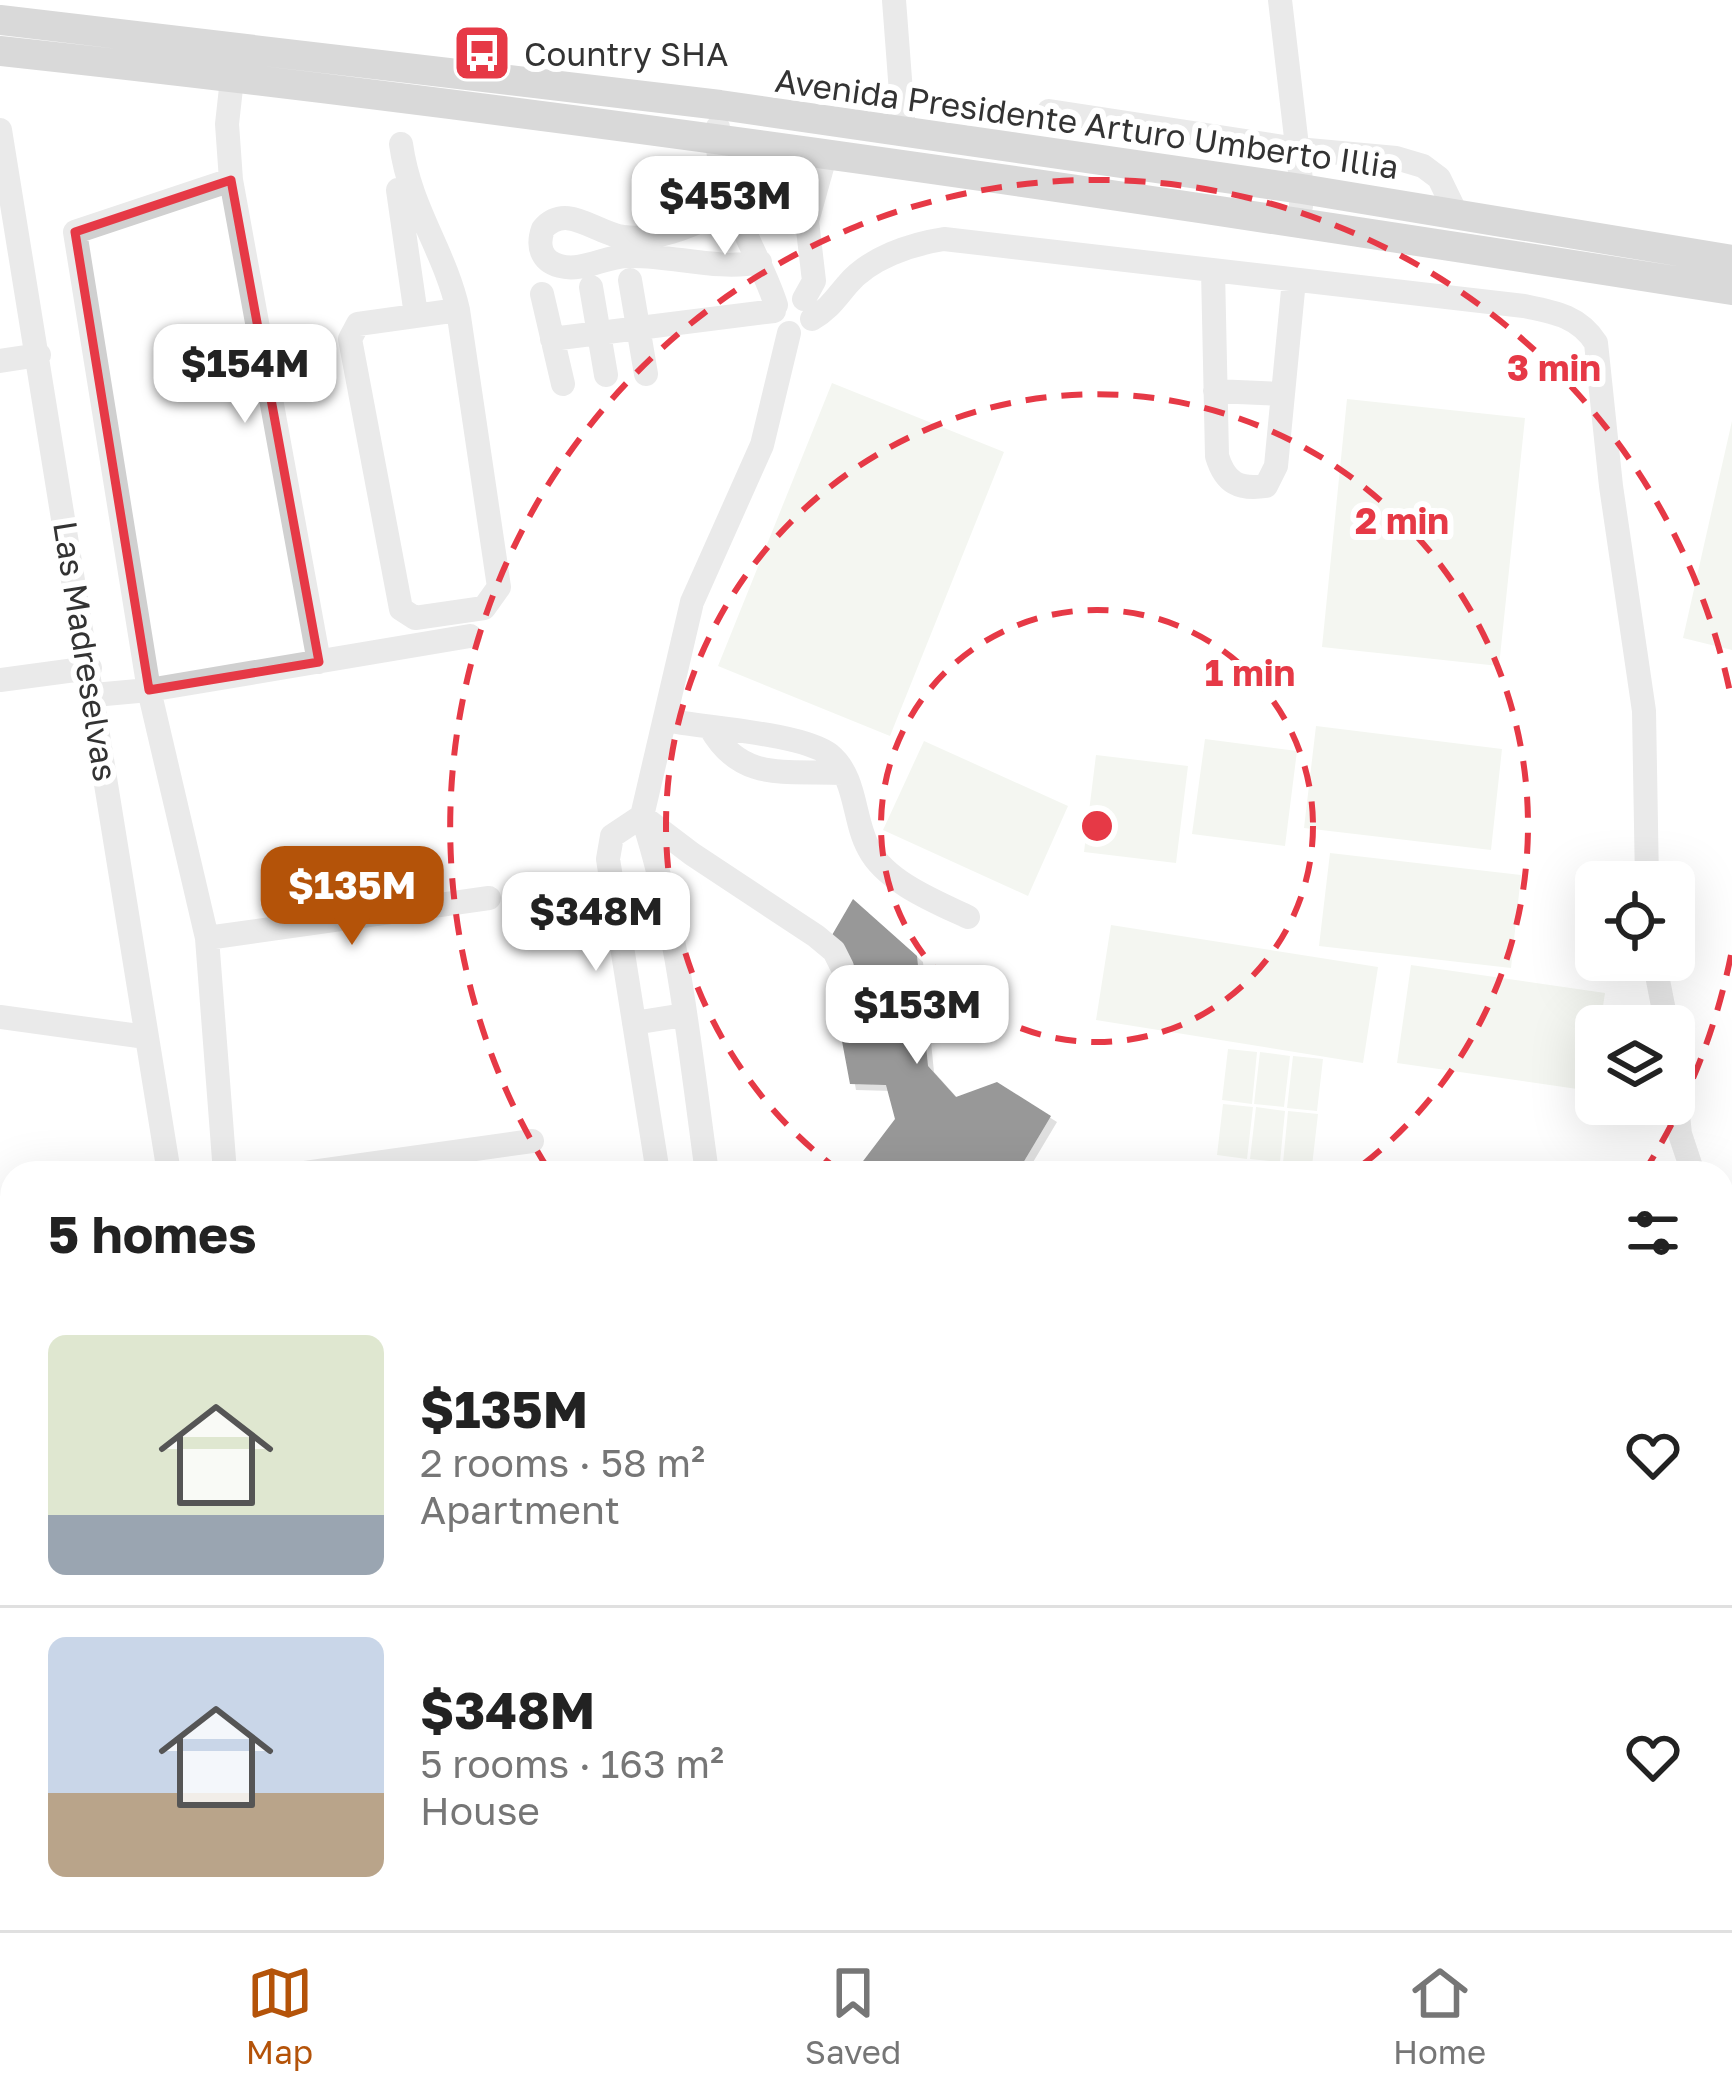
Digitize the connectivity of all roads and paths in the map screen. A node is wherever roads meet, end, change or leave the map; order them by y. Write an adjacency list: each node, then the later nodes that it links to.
1 (894, 0): 10 (street)
2 (1280, 0): 13 (street)
3 (0, 20): 5 (main road, Avenida Presidente Arturo Umberto Illia)
4 (0, 51): 5 (main road, Avenida Presidente Arturo Umberto Illia)
5 (234, 64): 6 (main road, Avenida Presidente Arturo Umberto Illia); 15 (street)
6 (413, 85): 7 (main road, Avenida Presidente Arturo Umberto Illia); 11 (main road, Avenida Presidente Arturo Umberto Illia); 12 (street)
7 (719, 105): 10 (main road, Avenida Presidente Arturo Umberto Illia); 11 (street)
8 (1049, 111): 13 (street)
9 (0, 130): 37 (street, Las Madreselvas)
10 (904, 132): 16 (main road, Avenida Presidente Arturo Umberto Illia)
11 (717, 137): 14 (main road, Avenida Presidente Arturo Umberto Illia); 17 (street)
12 (401, 144): 31 (street); 32 (street)
13 (1298, 149): 16 (street); 18 (street)
14 (826, 153): 19 (main road, Avenida Presidente Arturo Umberto Illia); 29 (street)
15 (231, 180): 45 (street); 48 (street)
16 (1302, 189): 18 (main road, Avenida Presidente Arturo Umberto Illia); 19 (street)
17 (732, 199): 21 (street); 21 (street)
18 (1456, 213): 20 (main road, Avenida Presidente Arturo Umberto Illia)
19 (1299, 221): 27 (main road, Avenida Presidente Arturo Umberto Illia)
20 (1732, 260)
21 (760, 262): 30 (street)
22 (1213, 270): 24 (street); 25 (street); 42 (street)
23 (630, 280): 33 (street)
24 (1294, 280): 43 (street); 52 (street)
25 (849, 282): 29 (street); 29 (street)
26 (591, 287): 35 (street)
27 (1732, 290)
28 (542, 294): 36 (street)
29 (810, 300): 30 (street); 34 (street)
30 (775, 308): 33 (street); 34 (street)
31 (458, 310): 32 (street); 32 (street)
32 (416, 315)
33 (638, 329): 35 (street); 39 (street)
34 (789, 333): 50 (street)
35 (599, 334): 36 (street); 40 (street)
36 (552, 339): 41 (street)
37 (39, 355): 38 (street); 46 (street, Las Madreselvas)
38 (0, 361)
39 (646, 374)
40 (606, 376)
41 (563, 384)
42 (1216, 391): 43 (street); 43 (street)
43 (1283, 394)
44 (470, 636): 45 (street)
45 (320, 662): 48 (street)
46 (90, 668): 47 (street); 49 (street, Las Madreselvas)
47 (0, 680)
48 (149, 690): 49 (street); 55 (street)
49 (94, 694): 60 (street, Las Madreselvas)
50 (665, 720): 51 (street); 54 (street)
51 (642, 816): 56 (street); 57 (street); 59 (street)
52 (1647, 861)
53 (489, 898): 55 (street)
54 (968, 917)
55 (207, 938): 64 (street)
56 (842, 967)
57 (684, 1015): 59 (street); 67 (street)
58 (0, 1017): 60 (street)
59 (634, 1023): 66 (street)
60 (146, 1037): 63 (street, Las Madreselvas)
61 (1679, 1125): 68 (street)
62 (532, 1141): 65 (street)
63 (167, 1161)
64 (224, 1161)
65 (390, 1161)
66 (656, 1161)
67 (705, 1161)
68 (1689, 1161)

